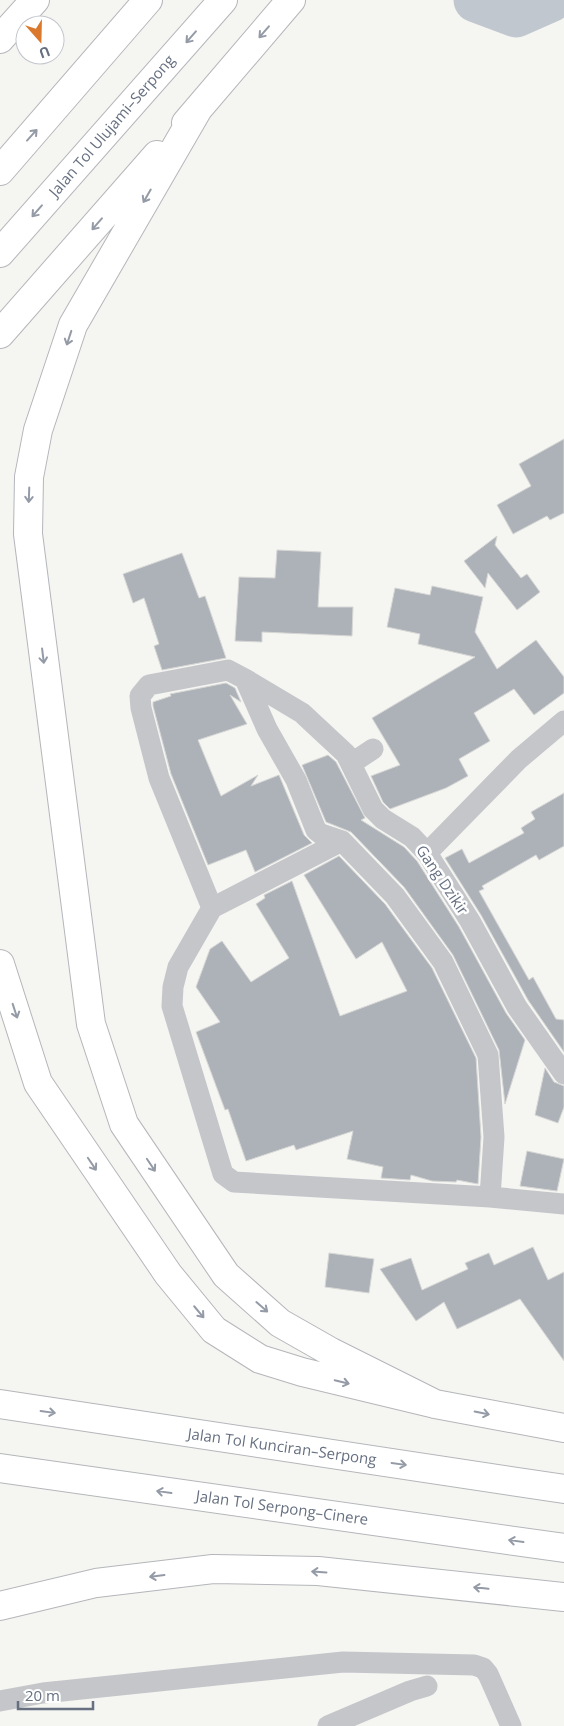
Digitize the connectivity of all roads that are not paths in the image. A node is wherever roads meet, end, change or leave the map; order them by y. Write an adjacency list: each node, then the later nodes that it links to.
1 (35, 0): 5 (highway)
2 (148, 0): 7 (highway, one-way to 2)
3 (223, 0): 8 (highway, Jalan Tol Ulujami–Serpong, one-way to 8)
4 (291, 0): 6 (highway, one-way to 6)
5 (0, 39)
6 (198, 109): 9 (highway, one-way to 9); 22 (highway, one-way to 22)
7 (0, 171)
8 (0, 253)
9 (0, 334)
10 (245, 679): 13 (street, Gang Dzikir); 14 (street); 16 (street, Gang Dzikir)
11 (564, 721): 15 (street)
12 (373, 749): 13 (street)
13 (352, 763): 15 (street, Gang Dzikir)
14 (342, 841): 16 (street); 19 (street)
15 (427, 853): 18 (street, Gang Dzikir)
16 (212, 908): 19 (street)
17 (0, 964): 22 (highway, one-way to 22)
18 (564, 1074)
19 (490, 1197): 20 (street)
20 (564, 1204)
21 (0, 1404): 25 (highway, Jalan Tol Kunciran–Serpong, one-way to 25)
22 (434, 1404): 23 (highway, one-way to 23)
23 (564, 1428)
24 (0, 1468): 26 (highway, Jalan Tol Serpong–Cinere, one-way to 24)
25 (564, 1489)
26 (564, 1548)
27 (564, 1597): 28 (highway, one-way to 28)
28 (0, 1606)
29 (427, 1686): 31 (street)
30 (0, 1701): 32 (street)
31 (328, 1726)
32 (511, 1726)

